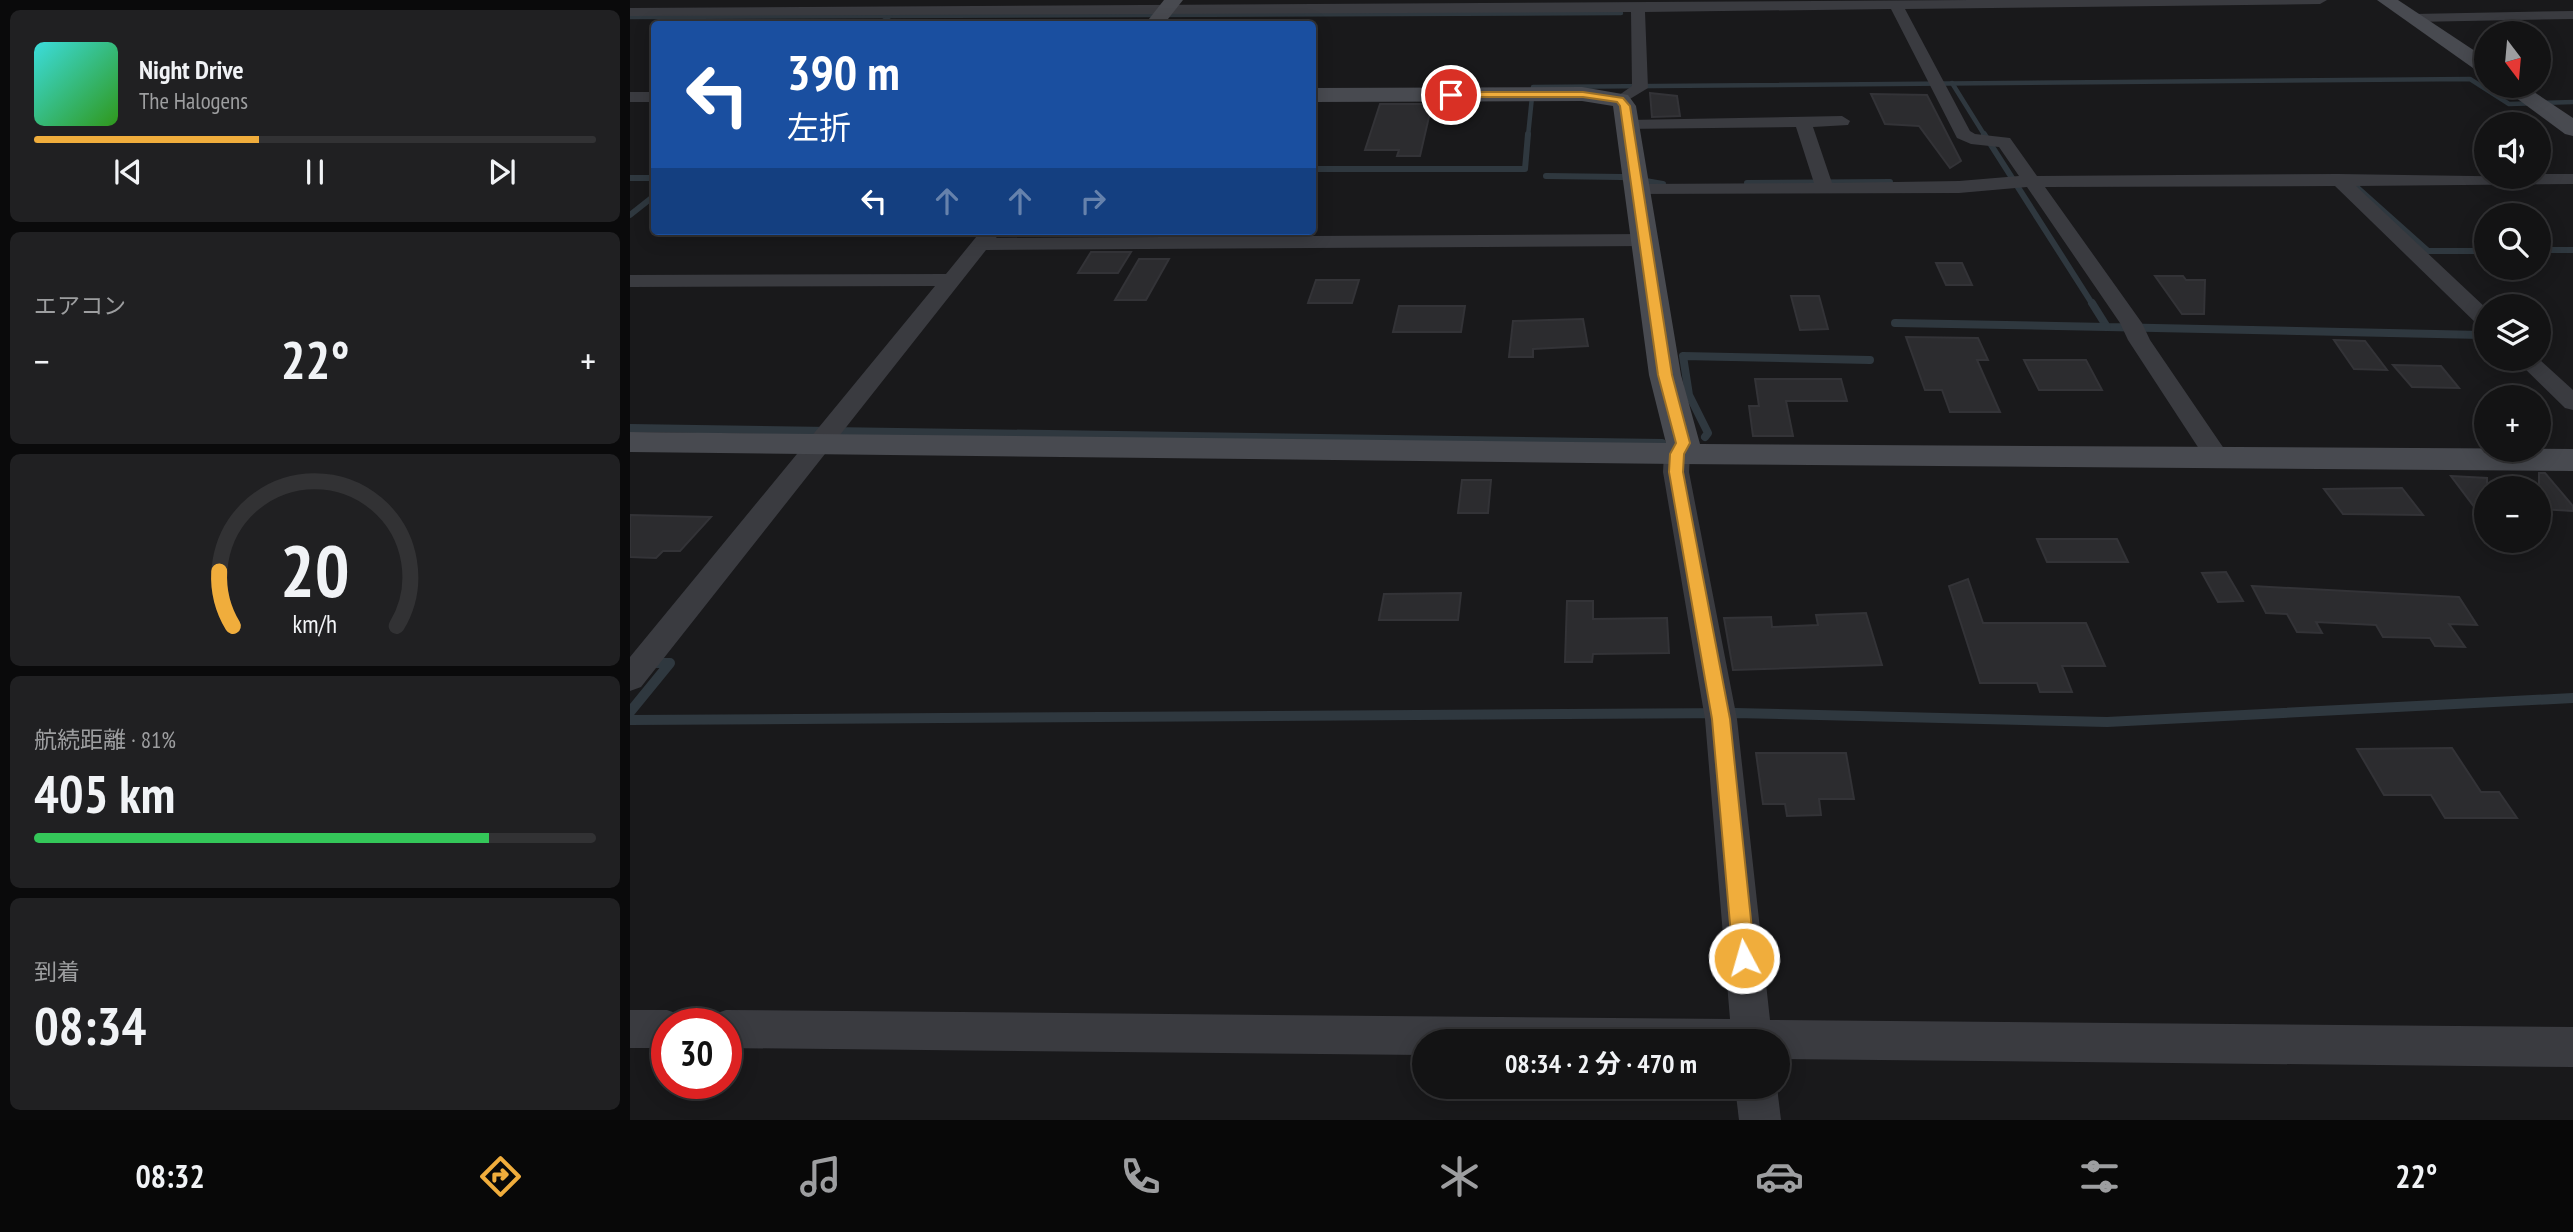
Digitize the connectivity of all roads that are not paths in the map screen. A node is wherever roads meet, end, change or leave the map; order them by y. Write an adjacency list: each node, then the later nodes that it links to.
1 (2320, 0): 4 (street)
2 (2386, 0): 9 (street)
3 (1692, 4): 4 (street); 5 (street)
4 (1896, 5): 21 (street)
5 (1638, 8): 7 (street); 11 (street)
6 (630, 12): 7 (street)
7 (1164, 13)
8 (2573, 15): 9 (street)
9 (2414, 18): 10 (street)
10 (2474, 60)
11 (1633, 91): 12 (street); 18 (street)
12 (1316, 95)
13 (630, 97): 14 (street)
14 (651, 97)
15 (2529, 98): 19 (street)
16 (1842, 121): 17 (street)
17 (1803, 122): 18 (street); 24 (street)
18 (1628, 125): 23 (street)
19 (2573, 129)
20 (2573, 179): 22 (street)
21 (2020, 182): 22 (street); 24 (street); 35 (street)
22 (2341, 182): 29 (street)
23 (1637, 184): 24 (street); 26 (street)
24 (1824, 184)
25 (986, 237): 26 (street); 27 (street)
26 (1645, 240): 34 (street)
27 (952, 280): 28 (street); 32 (street)
28 (630, 281)
29 (2474, 309)
30 (2539, 371): 31 (street)
31 (2573, 403)
32 (826, 436): 33 (street); 34 (street); 37 (street)
33 (630, 442)
34 (1677, 454): 35 (street); 41 (street)
35 (2216, 456): 36 (street)
36 (2573, 460)
37 (638, 668)
38 (630, 1028): 39 (street)
39 (651, 1029)
40 (742, 1029): 42 (street)
41 (1750, 1029)
42 (1412, 1036)
43 (1790, 1040): 44 (street)
44 (2573, 1047)
45 (1757, 1099): 46 (street)
46 (1760, 1120)

